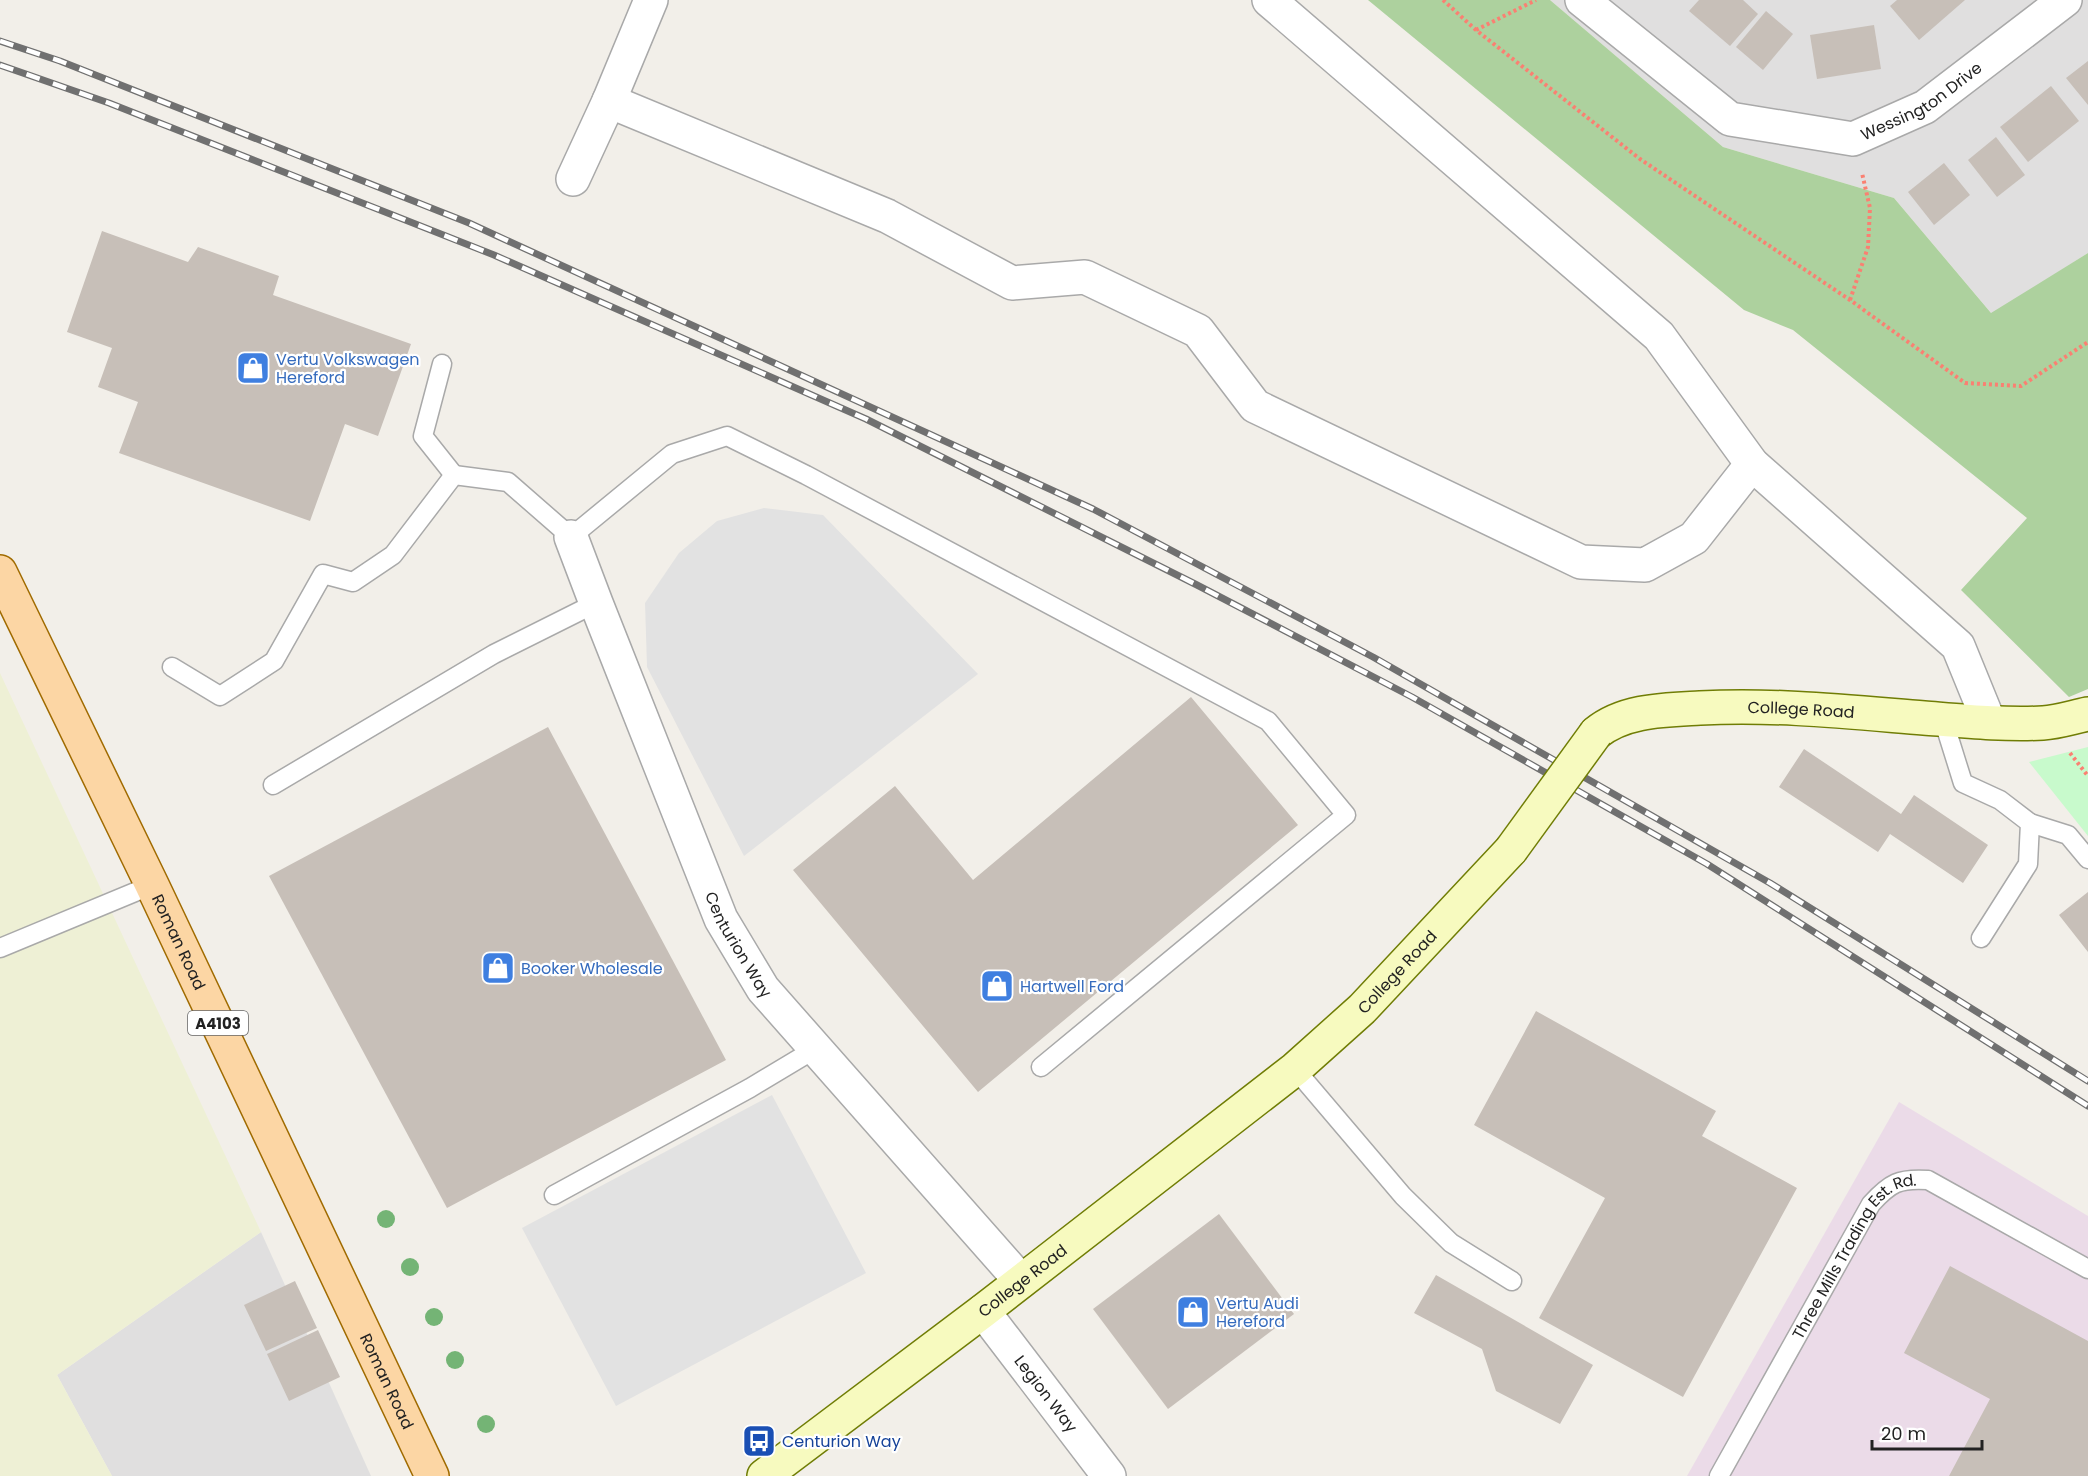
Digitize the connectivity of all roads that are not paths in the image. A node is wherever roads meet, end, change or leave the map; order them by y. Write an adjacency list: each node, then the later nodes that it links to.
1 (651, 0): 5 (street)
2 (1269, 0): 8 (street)
3 (1582, 0): 4 (street, Wessington Drive)
4 (2065, 0)
5 (609, 101): 6 (street); 8 (street)
6 (573, 179)
7 (442, 364): 9 (lane)
8 (1752, 464): 17 (street)
9 (454, 475): 10 (lane); 14 (lane)
10 (572, 537): 12 (street, Centurion Way); 25 (lane)
11 (0, 572): 13 (main road, Roman Road / A4103)
12 (596, 603): 18 (lane); 24 (street, Centurion Way)
13 (8, 608): 21 (main road, Roman Road / A4103)
14 (172, 667)
15 (2088, 714): 17 (street, College Road)
16 (1943, 719): 17 (street, College Road); 19 (lane); 26 (street, College Road, bridge)
17 (1989, 722)
18 (273, 785)
19 (2030, 823): 20 (lane); 22 (lane)
20 (2088, 859)
21 (152, 885): 23 (lane); 32 (main road, Roman Road / A4103)
22 (1980, 938)
23 (0, 948)
24 (814, 1049): 27 (lane); 29 (street, Centurion Way)
25 (1041, 1067)
26 (1295, 1069): 29 (street, College Road); 30 (lane)
27 (554, 1196)
28 (2088, 1269): 35 (lane, Three Mills Trading Est. Rd.)
29 (1021, 1281): 31 (street, College Road)
30 (1512, 1281)
31 (983, 1311): 33 (street, College Road); 34 (street, Legion Way)
32 (432, 1476)
33 (764, 1476)
34 (1109, 1476)
35 (1719, 1476)

